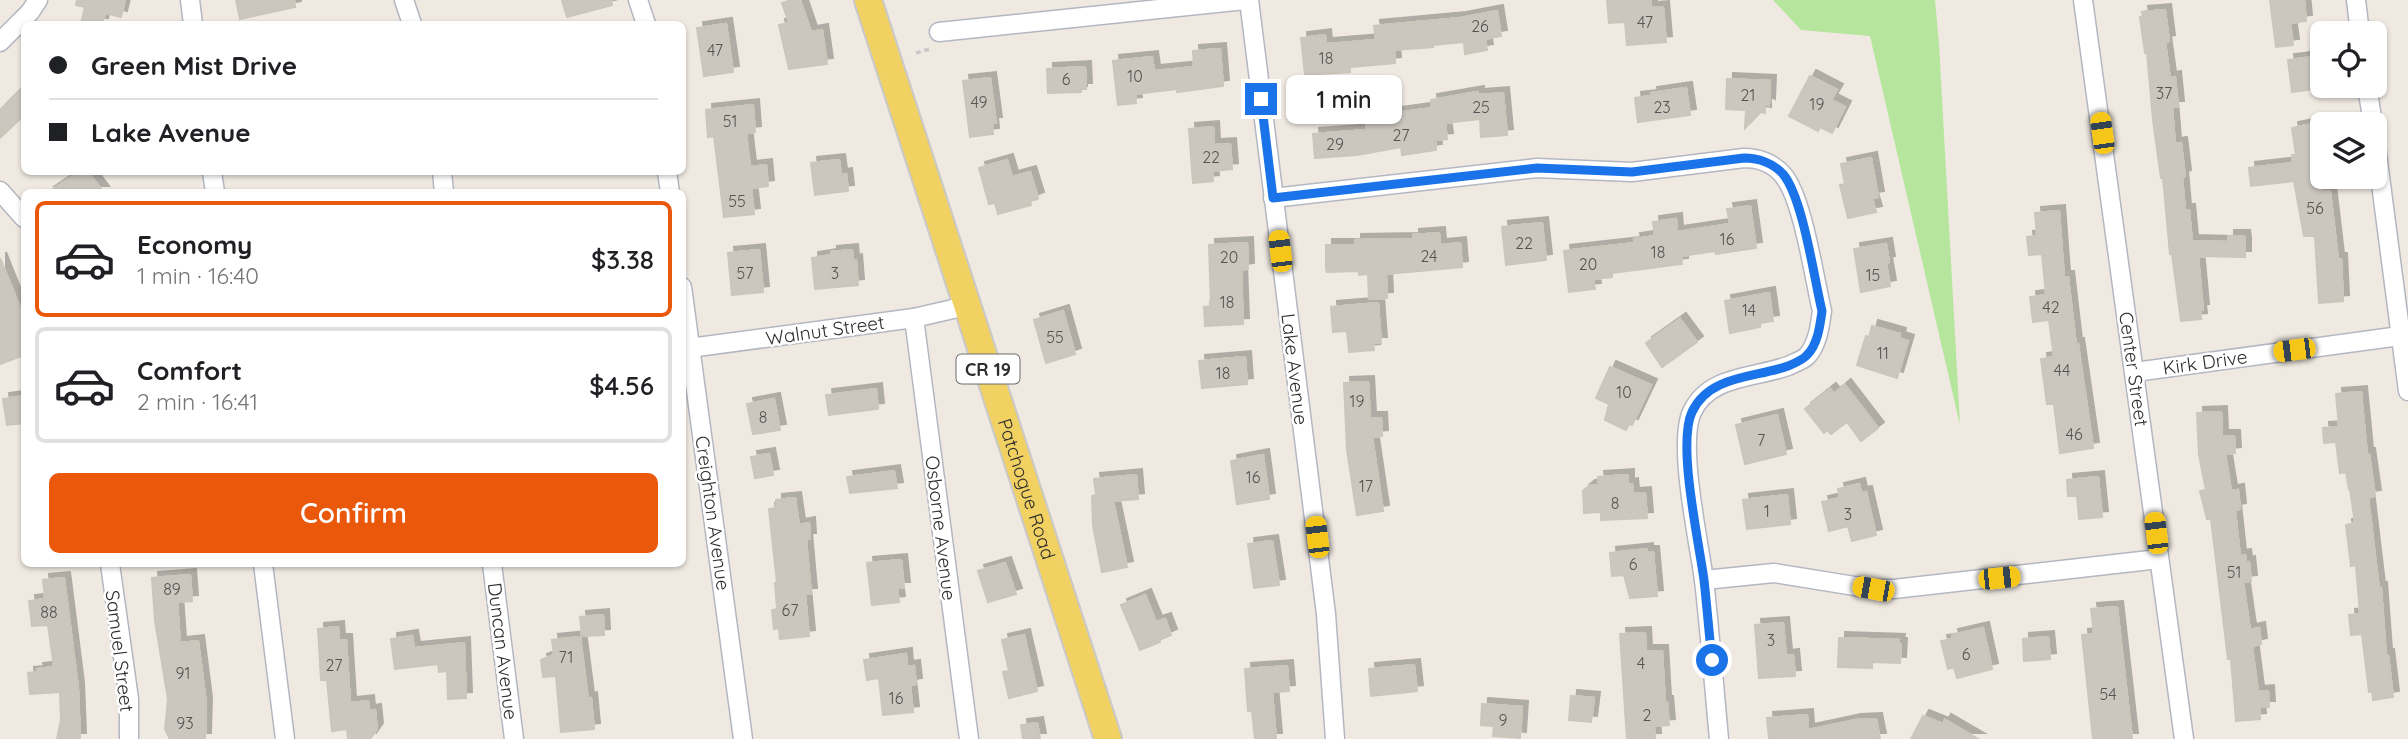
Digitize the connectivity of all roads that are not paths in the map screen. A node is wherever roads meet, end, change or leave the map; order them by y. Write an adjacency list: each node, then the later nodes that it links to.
1 (38, 0): 14 (street)
2 (190, 0): 9 (street)
3 (404, 0): 10 (street)
4 (638, 0): 11 (street)
5 (868, 0): 20 (main road, Patchogue Road / CR 19)
6 (1247, 0): 13 (street); 17 (street, Lake Avenue)
7 (2083, 0): 24 (street, Center Street)
8 (2356, 0): 12 (street)
9 (193, 21)
10 (411, 21)
11 (645, 21)
12 (2359, 21)
13 (939, 32)
14 (0, 42)
15 (2385, 189): 19 (street)
16 (0, 191): 18 (street)
17 (1273, 198): 30 (street); 37 (street, Lake Avenue)
18 (21, 215)
19 (2402, 282): 22 (street)
20 (967, 303): 21 (street, Walnut Street); 36 (main road, Patchogue Road / CR 19)
21 (914, 318): 23 (street, Walnut Street); 35 (street, Osborne Avenue)
22 (2400, 336): 24 (street, Kirk Drive); 25 (street)
23 (687, 349): 34 (street, Creighton Avenue)
24 (2135, 372): 26 (street, Center Street)
25 (2408, 391)
26 (2159, 559): 30 (street); 39 (street, Center Street)
27 (110, 567): 31 (street, Samuel Street)
28 (263, 567): 32 (street)
29 (492, 567): 33 (street, Duncan Avenue)
30 (1704, 580): 38 (street)
31 (129, 739)
32 (285, 739)
33 (514, 739)
34 (743, 739)
35 (969, 739)
36 (1108, 739)
37 (1335, 739)
38 (1719, 739)
39 (2184, 739)

